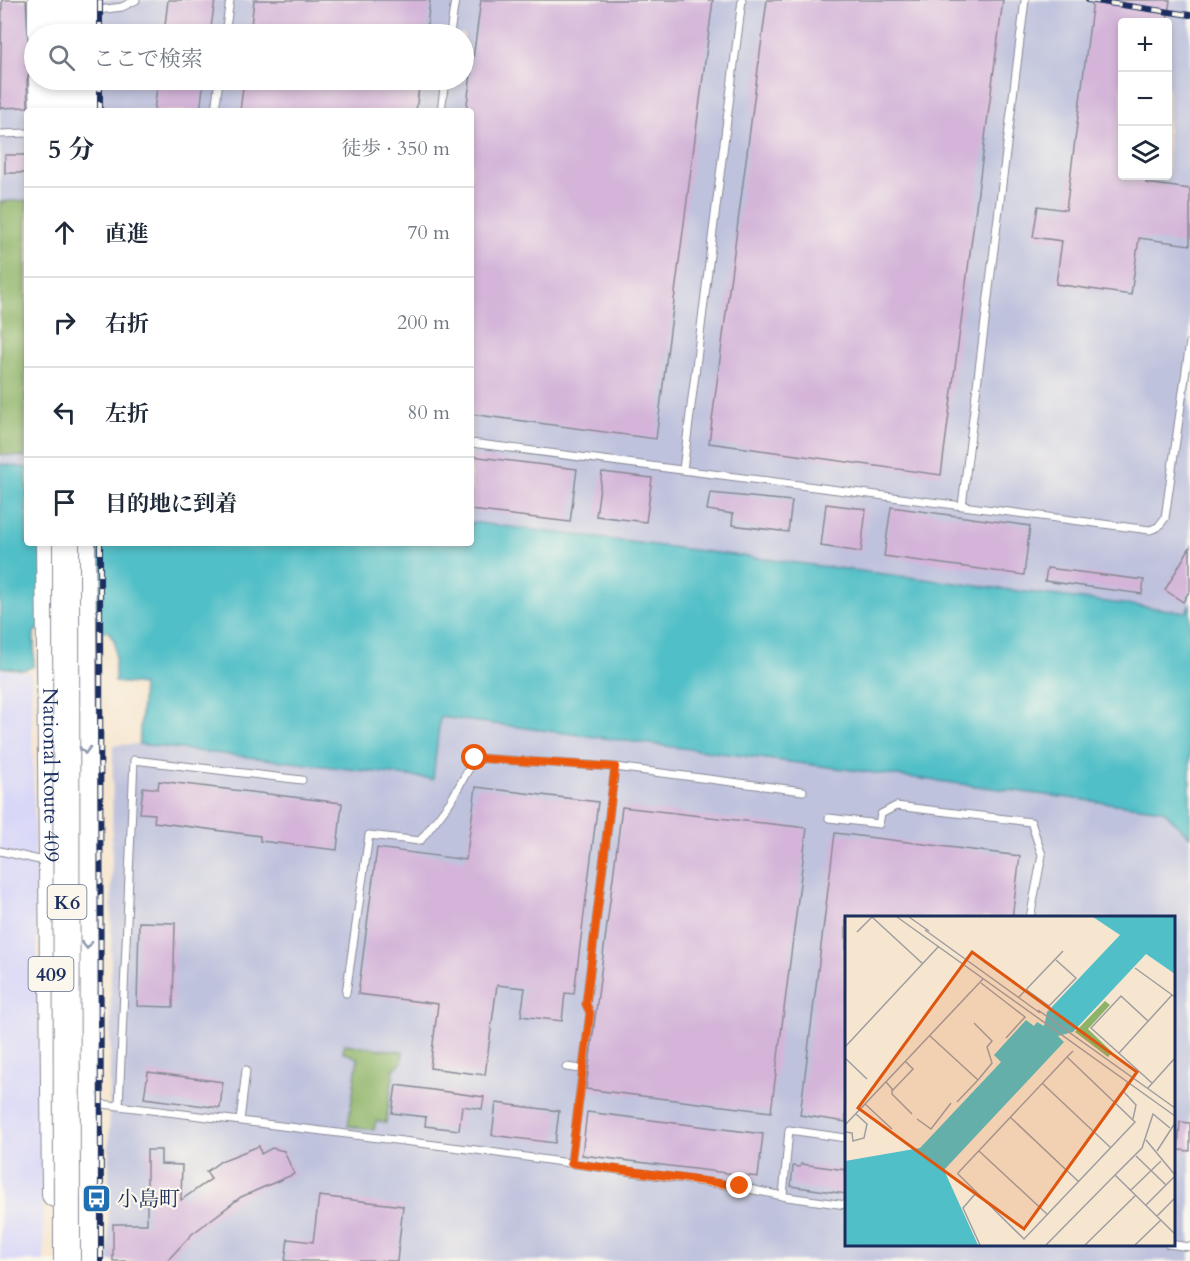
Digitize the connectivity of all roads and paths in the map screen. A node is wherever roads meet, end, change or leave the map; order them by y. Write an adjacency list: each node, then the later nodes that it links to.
1 (40, 0): 9 (highway)
2 (55, 0): 10 (highway)
3 (136, 0): 8 (lane)
4 (230, 0): 11 (lane)
5 (455, 0): 12 (lane)
6 (742, 0): 30 (lane)
7 (1025, 0): 31 (lane)
8 (80, 12)
9 (41, 24)
10 (55, 24)
11 (226, 24)
12 (451, 24)
13 (42, 90): 19 (highway)
14 (55, 90): 20 (highway)
15 (66, 90): 21 (highway)
16 (84, 90): 22 (highway)
17 (218, 90): 23 (lane)
18 (444, 90): 24 (lane)
19 (43, 108)
20 (55, 108)
21 (66, 108)
22 (84, 108)
23 (215, 108)
24 (441, 108)
25 (24, 133): 26 (lane)
26 (0, 134)
27 (1190, 342): 28 (lane)
28 (1188, 368): 31 (lane)
29 (474, 443): 30 (lane)
30 (683, 470): 31 (lane)
31 (962, 506)
32 (49, 546): 42 (highway, National Route 409 / 409)
33 (55, 546): 59 (highway, K6)
34 (66, 546): 43 (highway, K6, bridge)
35 (82, 546): 41 (highway, National Route 409 / 409, one-way to 41)
36 (615, 767): 38 (lane); 45 (lane); 47 (lane)
37 (302, 780): 51 (lane)
38 (803, 791)
39 (828, 818): 44 (lane)
40 (0, 851): 42 (lane)
41 (86, 862): 42 (lane); 50 (highway, National Route 409 / 409, one-way to 50)
42 (50, 863): 49 (highway, National Route 409 / 409)
43 (67, 908): 60 (highway, K6, bridge); 61 (highway, bridge)
44 (1030, 916)
45 (346, 993)
46 (566, 1067): 47 (lane)
47 (582, 1069): 54 (lane)
48 (246, 1070): 52 (lane)
49 (52, 1098): 50 (lane); 59 (highway, National Route 409 / 409)
50 (90, 1103): 51 (lane); 62 (highway, National Route 409 / 409)
51 (119, 1106): 52 (lane)
52 (240, 1121): 54 (lane)
53 (845, 1138): 55 (lane)
54 (571, 1163): 55 (lane)
55 (783, 1196): 56 (lane)
56 (845, 1205)
57 (1175, 1246): 58 (lane)
58 (1190, 1247)
59 (56, 1261)
60 (67, 1261)
61 (84, 1261)
62 (90, 1261)

